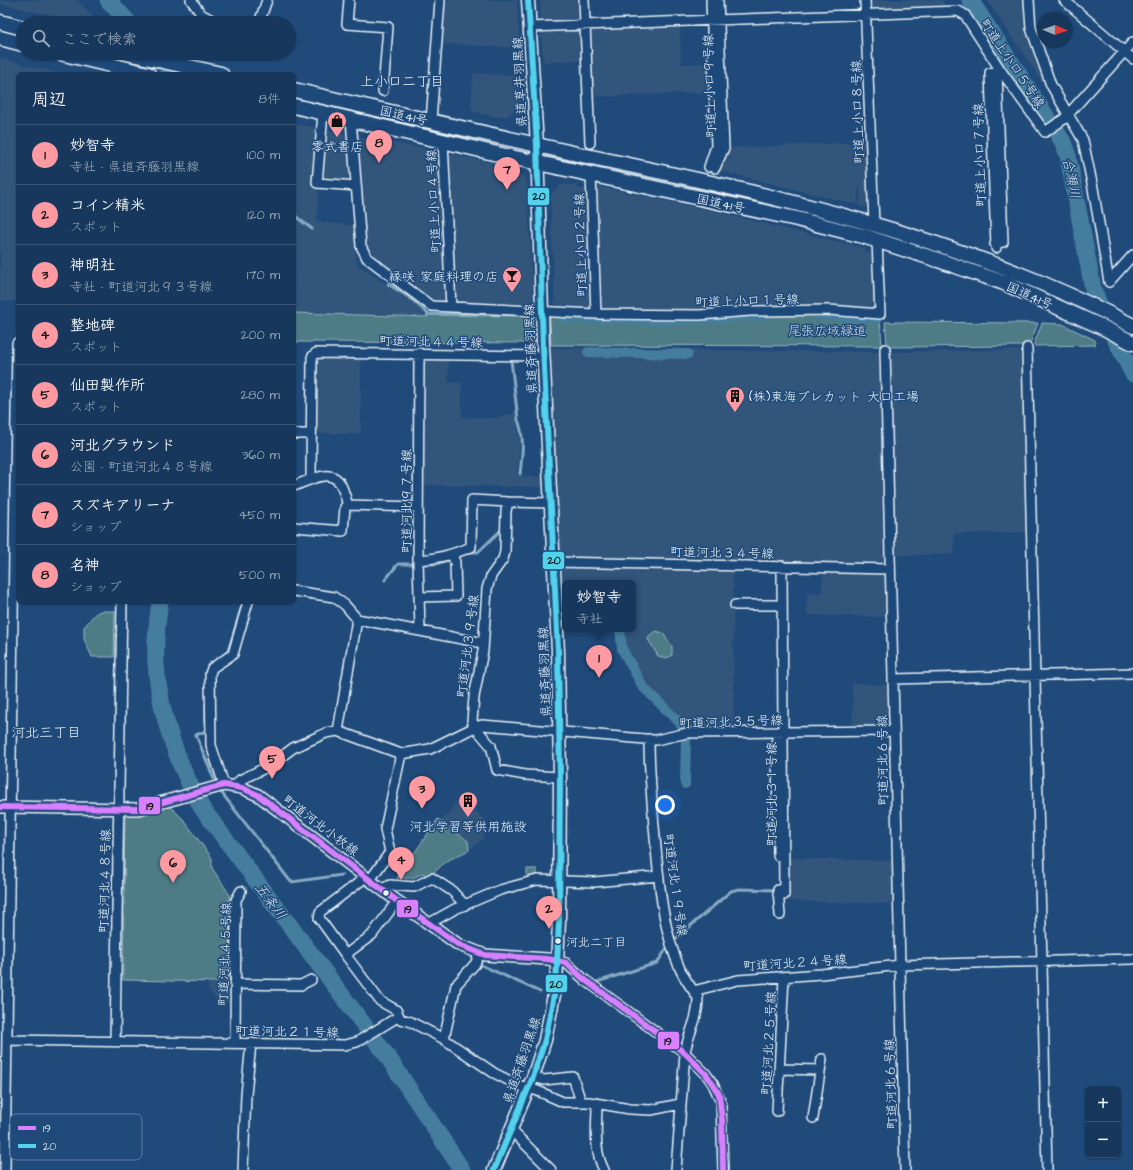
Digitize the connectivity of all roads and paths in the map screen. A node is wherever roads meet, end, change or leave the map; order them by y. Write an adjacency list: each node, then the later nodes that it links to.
1 (191, 0): 13 (street)
2 (267, 0): 14 (street)
3 (349, 0): 31 (street)
4 (440, 0): 36 (street)
5 (528, 0): 19 (main road, 県道草井羽黒線)
6 (584, 0): 17 (street)
7 (711, 0): 15 (street)
8 (718, 0): 15 (street, 町道上小口９号線)
9 (865, 0): 12 (street, 町道上小口８号線)
10 (1029, 0): 34 (street)
11 (1064, 0): 23 (street)
12 (866, 15): 15 (street, 町道上小口５号線); 27 (street, 町道上小口５号線); 44 (street, 町道上小口８号線)
13 (204, 16)
14 (261, 16)
15 (715, 20): 17 (street, 町道上小口５号線); 41 (street)
16 (0, 22): 18 (highway)
17 (585, 25): 19 (street, 町道上小口５号線); 38 (street)
18 (16, 26)
19 (530, 27): 39 (main road, 県道草井羽黒線)
20 (0, 38): 21 (highway)
21 (16, 42)
22 (1133, 42): 23 (street, 町道上小口５号線)
23 (1125, 52): 24 (street); 34 (street, 町道上小口５号線)
24 (1133, 59)
25 (87, 60): 28 (highway)
26 (158, 60): 29 (highway)
27 (999, 71): 34 (street, 町道上小口５号線); 46 (street)
28 (138, 72)
29 (212, 72)
30 (296, 90): 36 (highway, 国道41号)
31 (383, 91)
32 (296, 106): 33 (highway, 国道41号)
33 (323, 113): 35 (highway, 国道41号); 43 (street)
34 (1065, 118): 47 (street)
35 (351, 119): 37 (highway, 国道41号); 43 (street, 町道上小口１号線)
36 (431, 122): 39 (highway, 国道41号)
37 (443, 141): 40 (highway, 国道41号); 48 (street, 町道上小口４号線)
38 (590, 143)
39 (537, 145): 40 (main road, 県道草井羽黒線); 44 (highway, 国道41号)
40 (538, 163): 42 (highway, 国道41号); 49 (main road, 県道斉藤羽黒線)
41 (712, 167)
42 (591, 174): 45 (highway, 国道41号); 50 (street, 町道上小口２号線)
43 (356, 186): 48 (street, 町道上小口１号線)
44 (874, 224): 51 (highway, 国道41号)
45 (877, 240): 50 (street, 町道上小口１号線); 52 (highway, 国道41号)
46 (995, 246)
47 (1133, 256)
48 (451, 307): 49 (street, 町道上小口１号線)
49 (542, 311): 50 (street, 町道上小口１号線); 56 (main road, 県道斉藤羽黒線)
50 (596, 314)
51 (1133, 326)
52 (1133, 343)
53 (1027, 348): 82 (street)
54 (885, 349): 71 (street, 町道河北６号線)
55 (419, 353): 56 (street, 町道河北４４号線); 59 (street, 町道河北４４号線); 65 (street, 町道河北９７号線)
56 (544, 356): 63 (main road, 県道斉藤羽黒線)
57 (16, 382): 93 (street)
58 (296, 434): 59 (street)
59 (311, 434): 60 (street)
60 (311, 479): 61 (street); 64 (street)
61 (296, 485)
62 (508, 502): 63 (street); 67 (street, 町道河北９７号線); 80 (street, 町道河北３９号線)
63 (551, 503): 69 (main road, 県道斉藤羽黒線)
64 (346, 505): 65 (street); 66 (street)
65 (418, 507): 68 (street, 町道河北９７号線)
66 (296, 526)
67 (452, 555): 68 (street, 町道河北９７号線); 73 (street)
68 (418, 560): 73 (street)
69 (554, 562): 70 (street, 町道河北３４号線); 86 (main road, 県道斉藤羽黒線)
70 (782, 566): 71 (street, 町道河北３４号線); 77 (street, 町道河北３１号線)
71 (890, 569): 83 (street, 町道河北６号線)
72 (296, 591): 78 (street)
73 (419, 597): 79 (street)
74 (122, 604): 94 (street, 町道河北４８号線)
75 (247, 604): 92 (street)
76 (735, 605): 77 (street)
77 (782, 605): 88 (street, 町道河北３１号線)
78 (357, 619): 79 (street); 85 (street)
79 (420, 630): 80 (street)
80 (483, 643): 84 (street, 町道河北３９号線)
81 (1133, 673): 82 (street)
82 (1035, 676): 83 (street); 108 (street)
83 (893, 678): 87 (street, 町道河北６号線)
84 (475, 727): 86 (street, 町道河北３５号線); 90 (street, 町道河北３５号線); 91 (street)
85 (338, 731): 90 (street, 町道河北３５号線); 92 (street)
86 (560, 731): 89 (street, 町道河北３５号線); 91 (main road, 県道斉藤羽黒線)
87 (894, 732): 88 (street, 町道河北３５号線); 109 (street, 町道河北６号線)
88 (780, 733): 89 (street, 町道河北３５号線); 102 (street, 町道河北３１号線)
89 (650, 739): 95 (street, 町道河北１９号線)
90 (401, 754): 96 (street)
91 (560, 777): 97 (main road, 県道斉藤羽黒線)
92 (230, 786): 94 (street); 96 (street, 町道河北小牧線)
93 (5, 807): 94 (street); 116 (street)
94 (118, 809): 117 (street, 町道河北４８号線)
95 (659, 876): 97 (street); 113 (street, 町道河北１９号線)
96 (368, 878): 98 (street, 町道河北小牧線); 105 (street)
97 (560, 881): 101 (street); 107 (main road, 県道斉藤羽黒線)
98 (381, 889): 100 (street, 町道河北小牧線); 101 (street)
99 (241, 891): 112 (street, 町道河北４５号線)
100 (397, 901): 103 (street, 町道河北小牧線); 105 (street)
101 (464, 905): 103 (street)
102 (780, 915)
103 (428, 924): 104 (street, 町道河北小牧線)
104 (480, 954): 107 (street, 町道河北小牧線); 115 (street)
105 (347, 957): 114 (street)
106 (1133, 959): 108 (street, 町道河北２４号線)
107 (558, 961): 120 (street); 124 (main road, 県道斉藤羽黒線)
108 (1042, 961): 109 (street, 町道河北２４号線); 139 (street)
109 (900, 965): 110 (street, 町道河北２４号線); 138 (street, 町道河北６号線)
110 (784, 977): 113 (street, 町道河北２４号線); 122 (street, 町道河北２５号線)
111 (311, 980): 112 (street)
112 (235, 984): 118 (street, 町道河北４５号線)
113 (694, 992): 120 (street, 町道河北１９号線)
114 (400, 1018): 115 (street); 119 (street, 町道河北２１号線)
115 (444, 1039): 124 (street)
116 (8, 1040): 117 (street, 町道河北２１号線); 131 (street)
117 (115, 1041): 118 (street, 町道河北２１号線)
118 (235, 1042): 119 (street, 町道河北２１号線)
119 (251, 1043): 132 (street)
120 (685, 1053): 127 (street, 町道河北１９号線); 137 (street)
121 (822, 1059): 123 (street)
122 (780, 1069): 123 (street); 128 (street, 町道河北２５号線)
123 (820, 1070): 129 (street)
124 (531, 1083): 125 (street); 125 (street); 130 (main road, 県道斉藤羽黒線)
125 (581, 1102): 126 (street)
126 (598, 1104): 127 (street); 135 (street)
127 (680, 1104): 136 (street, 町道河北１９号線)
128 (777, 1111)
129 (813, 1118)
130 (511, 1130): 133 (main road, 県道斉藤羽黒線); 134 (street)
131 (5, 1170)
132 (243, 1170)
133 (494, 1170)
134 (550, 1170)
135 (604, 1170)
136 (676, 1170)
137 (723, 1170)
138 (905, 1170)
139 (1047, 1170)

